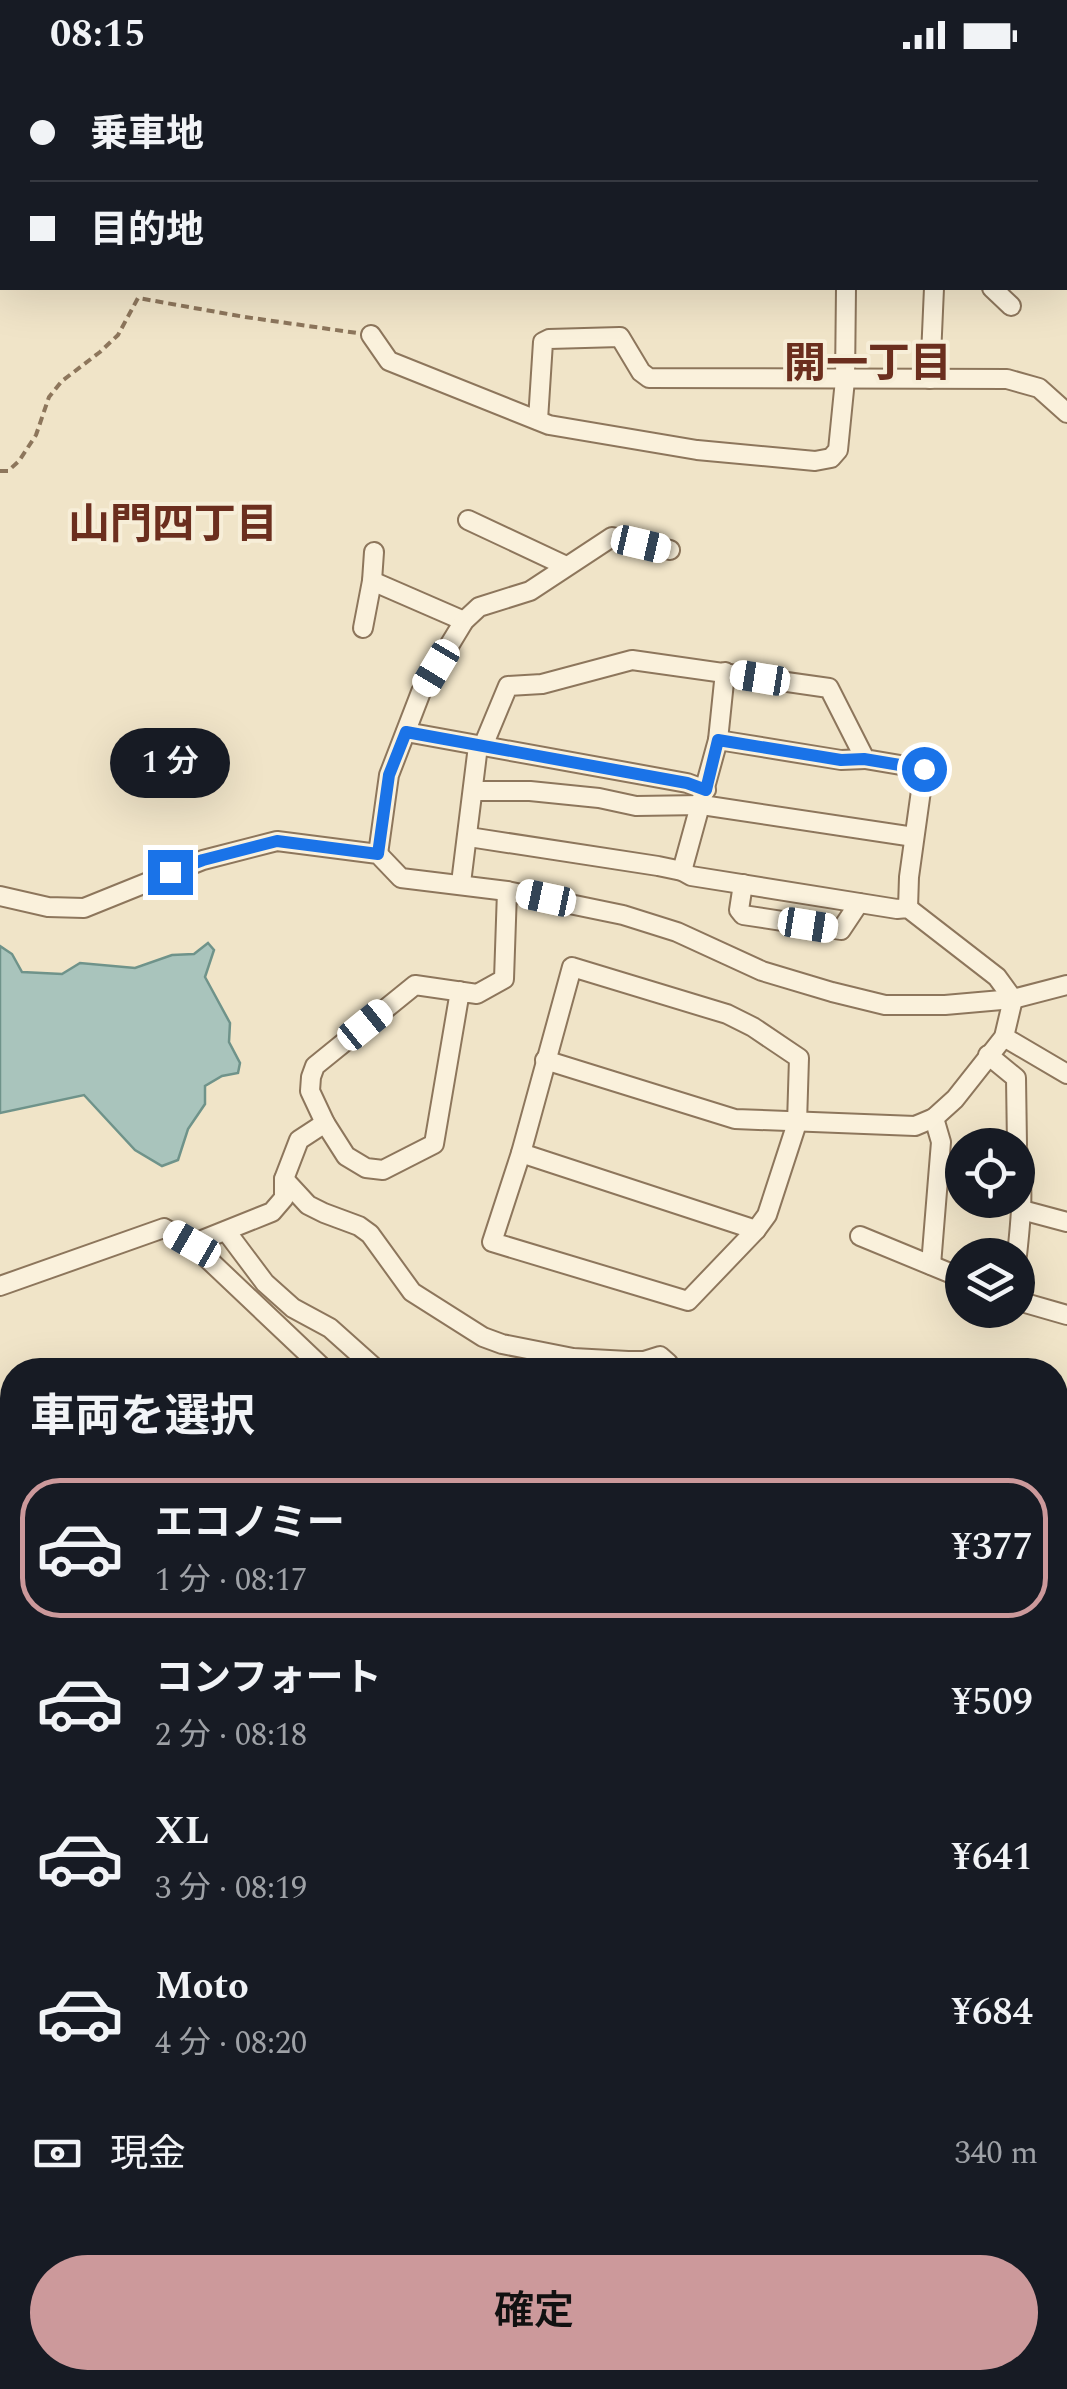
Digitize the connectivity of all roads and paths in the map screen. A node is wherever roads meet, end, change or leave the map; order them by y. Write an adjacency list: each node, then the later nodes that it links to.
1 (846, 290): 7 (street)
2 (934, 290): 6 (street)
3 (994, 290): 4 (street)
4 (1012, 306)
5 (371, 336): 9 (street); 10 (path)
6 (930, 379): 7 (street); 8 (street)
7 (844, 380): 9 (street); 9 (street)
8 (1067, 413)
9 (538, 420)
10 (0, 471)
11 (468, 520): 14 (street)
12 (670, 550): 14 (street)
13 (374, 552): 15 (street)
14 (566, 566): 16 (street)
15 (372, 581): 16 (street); 17 (street)
16 (464, 622): 19 (street)
17 (363, 628)
18 (725, 672): 20 (street); 21 (street); 22 (street)
19 (406, 732): 21 (street); 27 (street)
20 (718, 740): 22 (street); 24 (street)
21 (480, 746): 23 (street); 24 (street)
22 (864, 759): 26 (street)
23 (474, 790): 24 (street); 25 (street)
24 (704, 798): 26 (street); 28 (street)
25 (469, 837): 28 (street); 29 (street)
26 (914, 837): 34 (street)
27 (378, 854): 29 (street); 32 (street)
28 (682, 871): 30 (street)
29 (462, 884): 31 (street)
30 (742, 884): 33 (street); 33 (street)
31 (507, 890): 36 (street); 37 (street)
32 (0, 896)
33 (859, 903): 34 (street)
34 (908, 908): 37 (street)
35 (1067, 985): 37 (street)
36 (460, 991): 44 (street); 44 (street)
37 (1013, 1000): 38 (street)
38 (1004, 1037): 39 (street); 41 (street)
39 (988, 1056): 42 (street); 45 (street)
40 (545, 1060): 43 (street); 43 (street); 46 (street)
41 (1067, 1074)
42 (934, 1118): 43 (street); 54 (street)
43 (797, 1123): 50 (street)
44 (325, 1124): 47 (street)
45 (1017, 1128)
46 (521, 1153): 50 (street); 50 (street)
47 (284, 1179): 51 (street); 61 (street)
48 (1035, 1213): 49 (street)
49 (1067, 1222)
50 (756, 1230)
51 (226, 1231): 53 (street); 60 (street)
52 (860, 1236): 54 (street)
53 (192, 1244): 56 (street); 59 (street)
54 (931, 1264): 55 (street)
55 (945, 1270)
56 (0, 1286)
57 (1035, 1306): 58 (street)
58 (1067, 1316)
59 (312, 1358)
60 (363, 1358)
61 (573, 1358)

